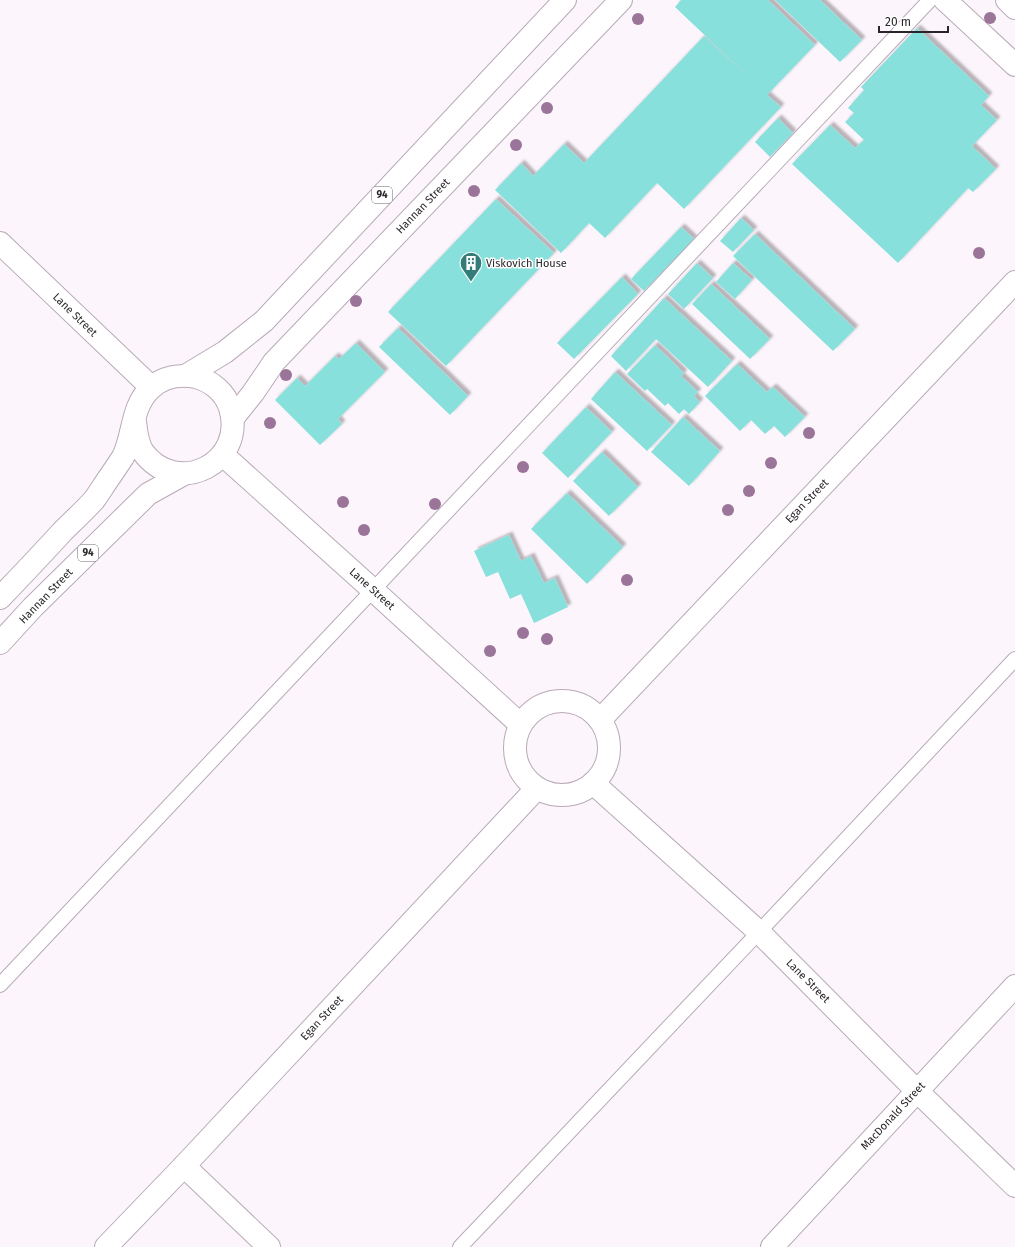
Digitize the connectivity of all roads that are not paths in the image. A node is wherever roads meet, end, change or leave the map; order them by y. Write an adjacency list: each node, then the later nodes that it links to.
1 (565, 0): 10 (main road, Hannan Street / 94)
2 (621, 0): 12 (main road, Hannan Street)
3 (930, 0): 16 (lane)
4 (945, 0): 7 (main road)
5 (1007, 0): 6 (main road)
6 (1015, 8)
7 (1015, 65)
8 (2, 250): 11 (main road, Lane Street)
9 (1015, 282): 20 (main road, Egan Street)
10 (186, 375): 11 (main road, Hannan Street / 94); 12 (main road, Hannan Street / 94)
11 (151, 388): 13 (main road, Hannan Street / 94)
12 (233, 418): 14 (main road, Hannan Street / 94)
13 (135, 420): 15 (main road, Hannan Street / 94); 17 (main road, Hannan Street / 94)
14 (223, 455): 15 (main road, Hannan Street / 94); 16 (main road, Lane Street)
15 (184, 474): 18 (main road, Hannan Street / 94)
16 (373, 590): 21 (main road, Lane Street); 25 (lane)
17 (0, 598)
18 (0, 643)
19 (1015, 659): 24 (lane)
20 (600, 720): 21 (main road); 22 (main road)
21 (520, 725): 23 (main road)
22 (593, 784): 23 (main road); 24 (main road, Lane Street)
23 (538, 788): 28 (main road, Egan Street)
24 (759, 932): 27 (main road, Lane Street); 32 (lane)
25 (0, 985)
26 (1015, 986): 27 (main road, MacDonald Street)
27 (917, 1091): 29 (main road, Lane Street); 33 (main road, MacDonald Street)
28 (184, 1166): 30 (main road, Egan Street); 31 (main road)
29 (1015, 1186)
30 (106, 1247)
31 (269, 1247)
32 (460, 1247)
33 (772, 1247)

